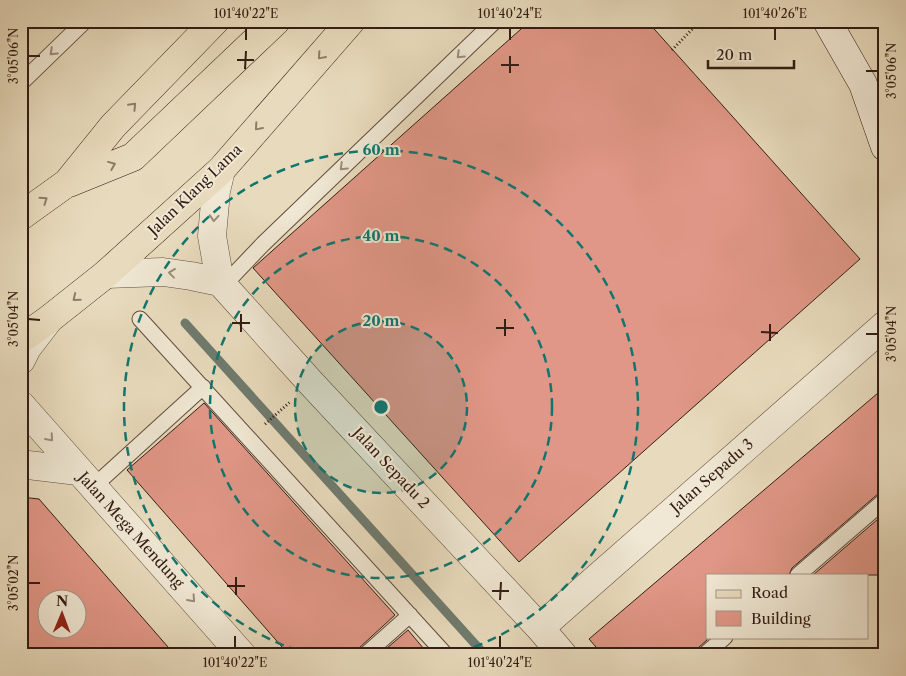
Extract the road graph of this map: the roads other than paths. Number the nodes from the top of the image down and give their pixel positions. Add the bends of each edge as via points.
1 (85, 21) edge
2 (215, 21) edge
3 (276, 21) edge
4 (351, 21) edge
5 (495, 21) edge
6 (827, 21) edge
7 (21, 83) edge
8 (885, 147) edge
9 (221, 170) junction
10 (67, 183) junction
11 (21, 216) edge
12 (106, 274) junction
13 (221, 284) junction
14 (140, 319) dead end
15 (48, 320) junction
16 (885, 324) edge
17 (21, 339) edge
18 (21, 360) edge
19 (203, 387) junction
20 (21, 405) edge
21 (21, 466) edge
22 (86, 479) junction
23 (885, 500) edge
24 (799, 574) edge
25 (410, 615) junction
26 (540, 628) junction
27 (724, 638) edge
28 (242, 655) edge
29 (365, 655) edge
30 (446, 655) edge
31 (563, 655) edge
32 (704, 655) edge

1 -> 7 lane
10 -> 2 main road via 113,126
10 -> 3 main road via 133,157
4 -> 9 main road, Jalan Klang Lama
5 -> 13 lane
6 - 8 street via 863,84
9 - 12 main road, Jalan Klang Lama
9 -> 13 street via 212,236
11 -> 10 main road
13 -> 12 street via 163,272
12 -> 15 main road, Jalan Klang Lama
13 - 26 street, Jalan Sepadu 2
14 - 19 lane
15 - 17 main road, Jalan Klang Lama
15 - 18 street
16 - 26 street, Jalan Sepadu 3
19 - 22 lane
19 - 25 lane
20 -> 22 street, Jalan Mega Mendung
21 - 22 street via 28,464
22 -> 28 street, Jalan Mega Mendung
23 - 24 lane
25 - 29 lane
25 - 30 lane
26 - 31 street, Jalan Sepadu 2
27 - 32 lane

